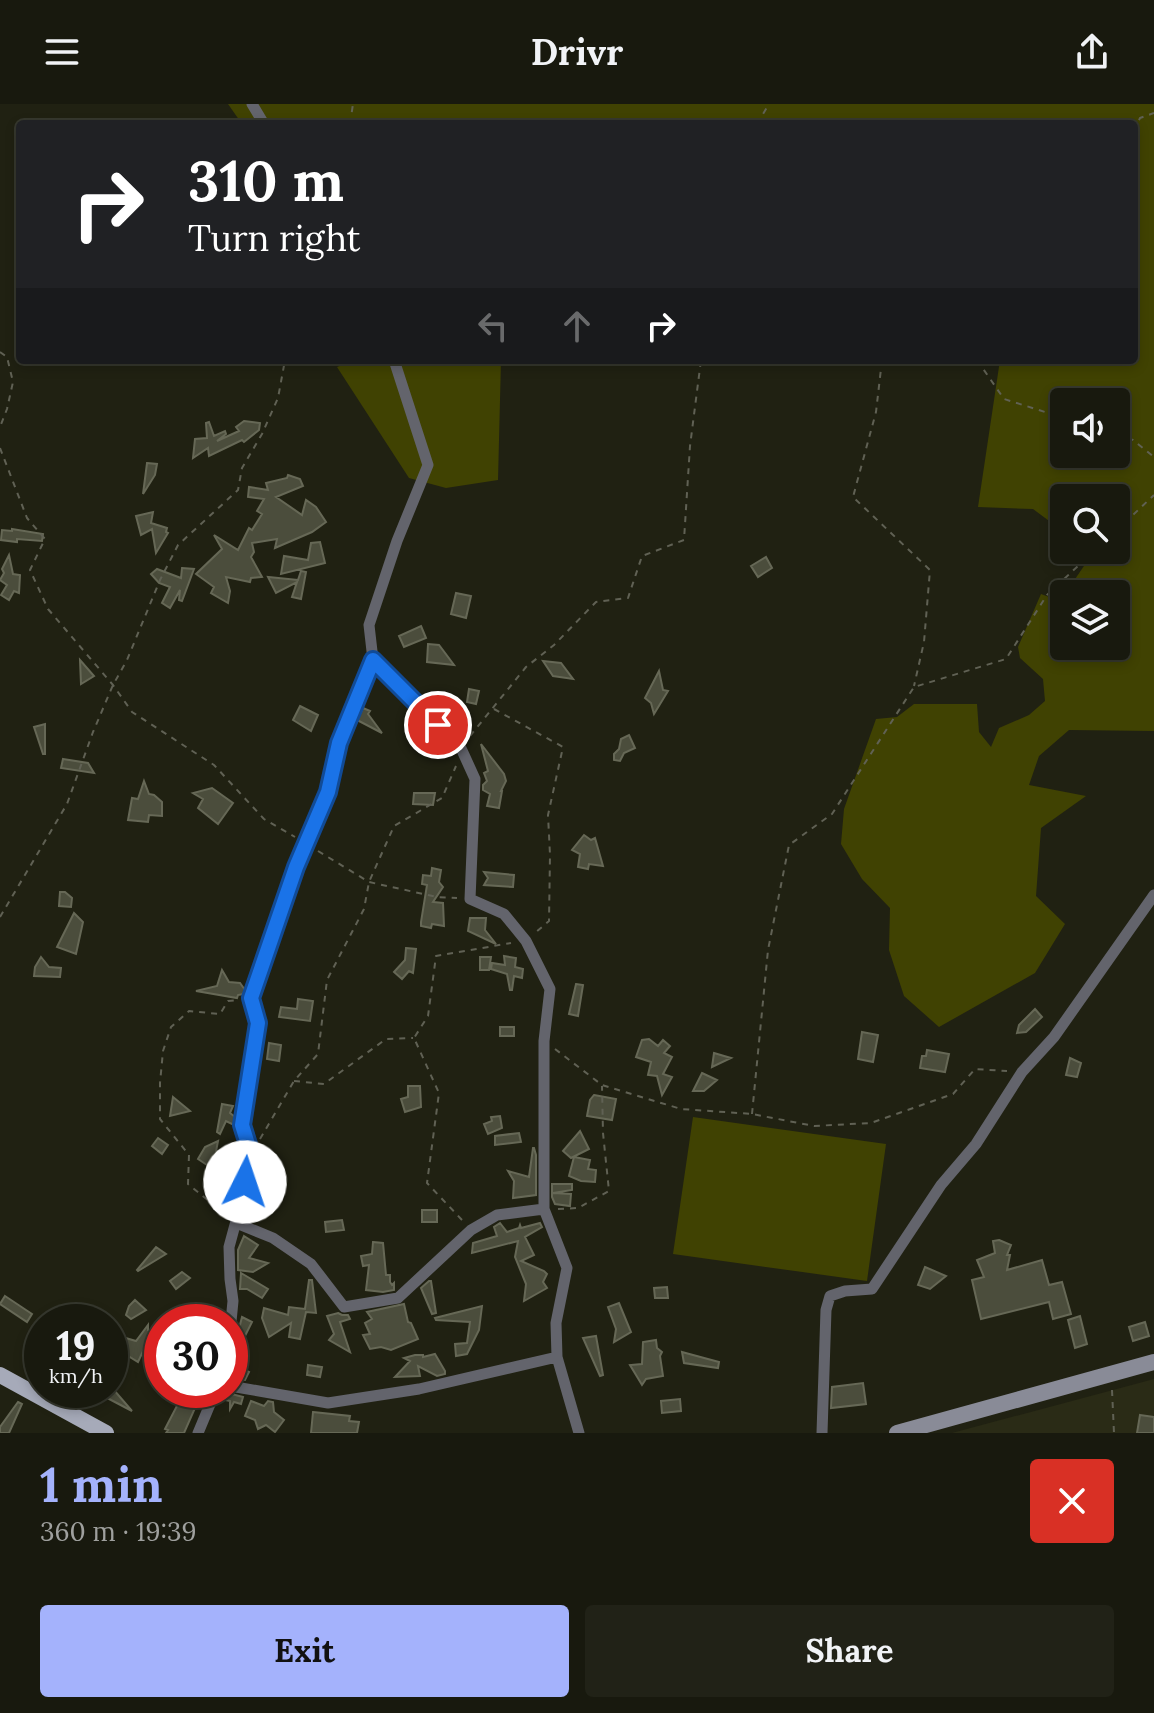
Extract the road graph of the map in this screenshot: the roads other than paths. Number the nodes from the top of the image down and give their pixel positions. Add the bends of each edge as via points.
1 (395, 364) edge
2 (373, 660) junction
3 (1154, 895) edge
4 (544, 1209) junction
5 (236, 1223) junction
6 (233, 1304) edge
7 (557, 1357) junction
8 (1154, 1362) edge
9 (0, 1375) edge
10 (248, 1389) edge
11 (208, 1408) edge
12 (106, 1433) edge
13 (198, 1433) edge
14 (579, 1433) edge
15 (822, 1433) edge
16 (897, 1433) edge

1 - 2 street via 428,465 369,625
2 - 4 street via 460,746 475,779 470,899 504,914 526,941 550,989 544,1041
2 - 5 street via 251,998 258,1023 242,1125 251,1154
3 - 15 street via 941,1185 872,1289 830,1296
4 - 5 street via 497,1215 471,1230 398,1298 344,1307 311,1264 273,1238
4 - 7 street via 567,1268 556,1323
5 - 6 street via 229,1247
7 - 10 street via 419,1389 328,1403
7 - 14 street
8 - 16 street
9 - 12 main road
11 - 13 street

